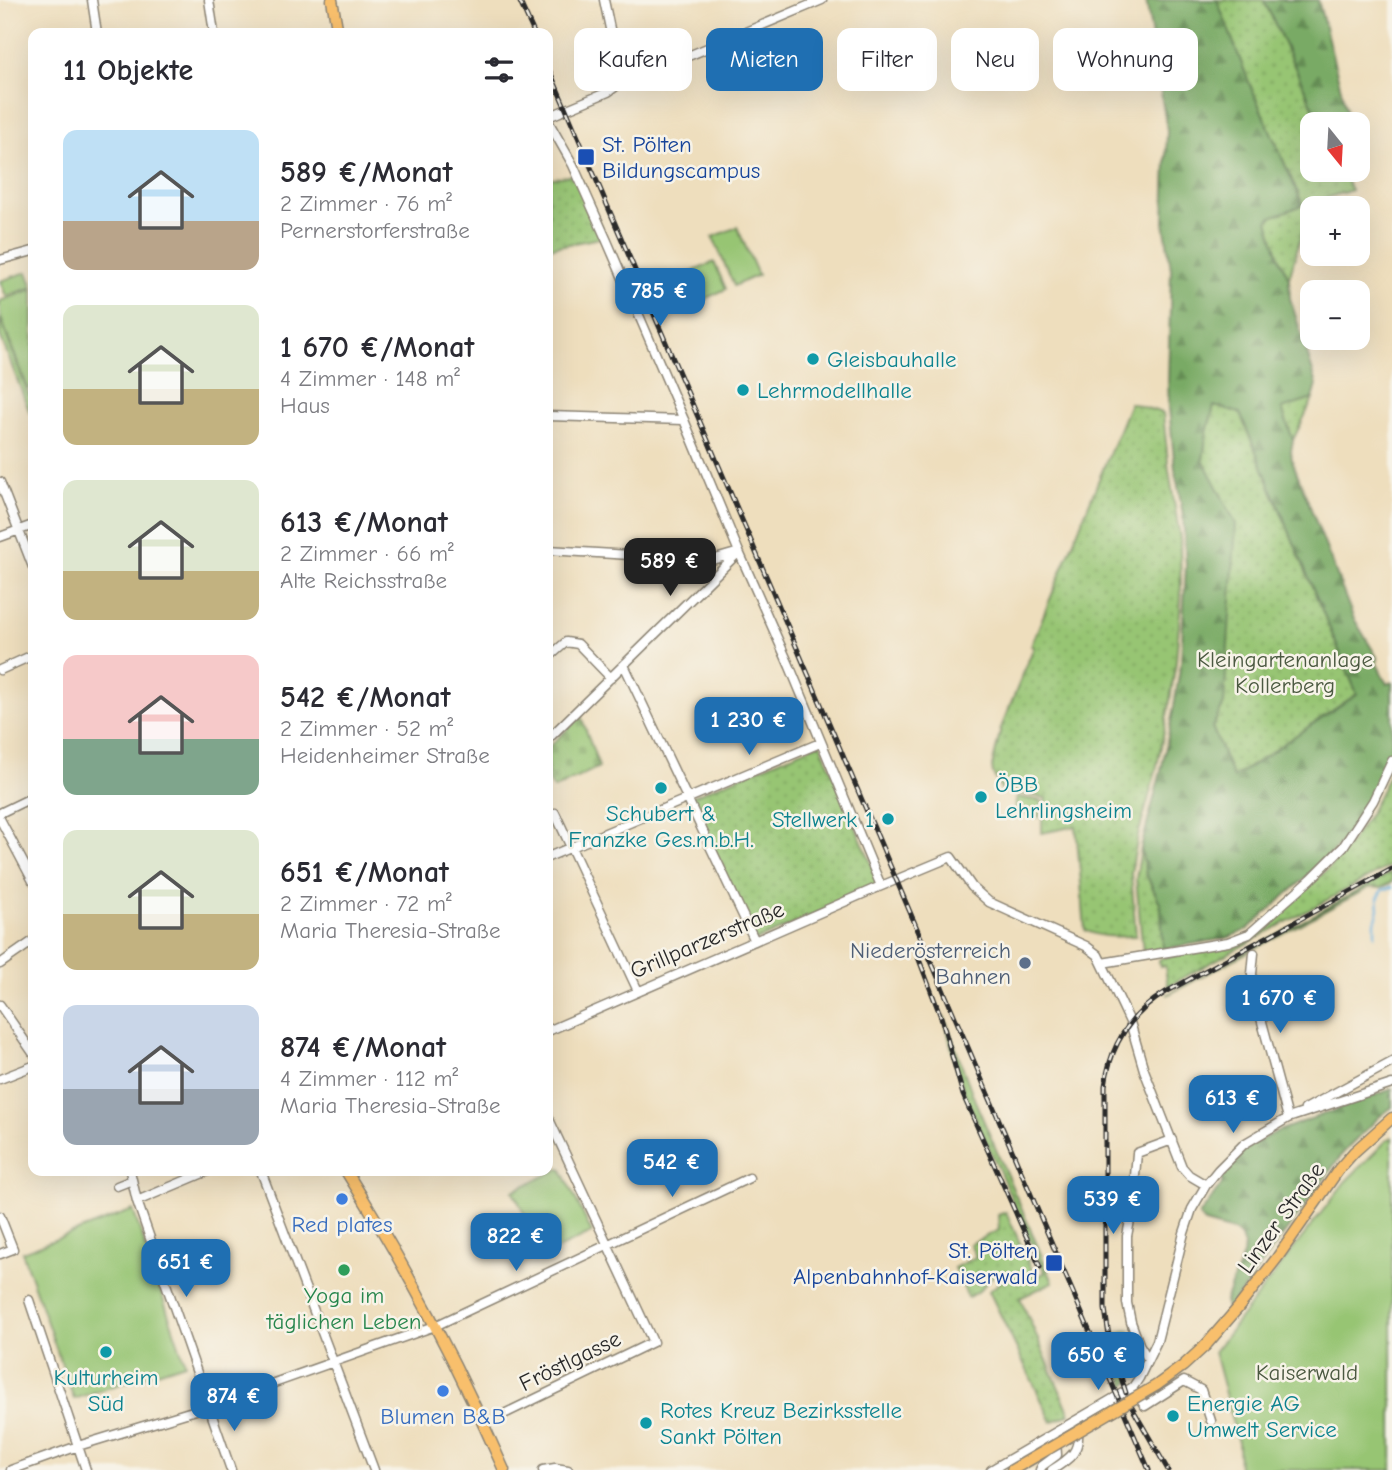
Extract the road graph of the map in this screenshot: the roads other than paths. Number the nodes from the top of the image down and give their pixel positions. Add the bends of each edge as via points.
1 (92, 0) edge
2 (209, 0) edge
3 (332, 0) edge
4 (604, 0) edge
5 (822, 0) edge
6 (96, 28) edge
7 (214, 28) edge
8 (337, 28) edge
9 (610, 28) edge
10 (692, 54) edge
11 (609, 91) edge
12 (553, 117) edge
13 (553, 128) edge
14 (28, 252) edge
15 (0, 260) edge
16 (553, 416) edge
17 (684, 420) junction
18 (0, 482) edge
19 (28, 527) edge
20 (19, 530) junction
21 (0, 537) edge
22 (553, 550) edge
23 (738, 552) junction
24 (28, 554) edge
25 (553, 654) edge
26 (28, 657) edge
27 (624, 665) junction
28 (0, 670) edge
29 (611, 678) junction
30 (553, 734) edge
31 (820, 743) junction
32 (1392, 761) edge
33 (688, 797) junction
34 (28, 799) edge
35 (0, 813) edge
36 (555, 813) dead end
37 (0, 819) edge
38 (570, 847) junction
39 (553, 855) edge
40 (28, 872) edge
41 (881, 886) junction
42 (755, 941) junction
43 (28, 944) edge
44 (1254, 953) dead end
45 (1102, 963) junction
46 (0, 964) edge
47 (638, 991) junction
48 (0, 1005) edge
49 (553, 1029) edge
50 (28, 1046) edge
51 (1392, 1062) edge
52 (28, 1068) edge
53 (1380, 1068) junction
54 (0, 1079) edge
55 (1389, 1085) edge
56 (1288, 1118) junction
57 (1392, 1118) edge
58 (553, 1128) edge
59 (1172, 1140) junction
60 (131, 1176) edge
61 (196, 1176) edge
62 (263, 1176) edge
63 (349, 1176) edge
64 (749, 1178) dead end
65 (132, 1180) junction
66 (1206, 1185) junction
67 (117, 1186) dead end
68 (137, 1201) junction
69 (0, 1216) edge
70 (608, 1246) junction
71 (0, 1254) edge
72 (29, 1300) dead end
73 (435, 1326) junction
74 (1149, 1359) junction
75 (333, 1363) junction
76 (1133, 1387) junction
77 (209, 1406) junction
78 (504, 1414) dead end
79 (1077, 1420) junction
80 (1211, 1421) dead end
81 (1055, 1434) junction
82 (78, 1446) junction
83 (11, 1470) edge
84 (86, 1470) edge
85 (231, 1470) edge
86 (374, 1470) edge
87 (504, 1470) edge
88 (543, 1470) edge
89 (568, 1470) edge
90 (991, 1470) edge
91 (1012, 1470) edge
92 (1040, 1470) edge
93 (1052, 1470) edge

1 - 6 street
2 - 7 street
3 - 8 main road
4 - 9 street
5 - 10 street
11 - 12 street
13 - 17 street
14 - 15 street
16 - 17 street
17 - 23 street
18 - 20 street
19 - 20 street
20 - 21 street
20 - 24 street
22 - 23 street via 712,560
23 - 27 street
23 - 31 street
25 - 29 street via 566,642 579,644
26 - 28 street
27 - 29 street
27 - 33 street
29 - 30 street
31 - 33 street
31 - 41 street
32 - 45 street via 1373,801 1343,846 1249,934 1228,942
33 - 38 street
33 - 42 street
34 - 35 street
36 - 38 street
37 - 40 street
38 - 39 street
38 - 47 street
41 - 42 street, Grillparzerstraße
41 - 45 street, Grillparzerstraße via 951,857 989,902 1086,946
42 - 47 street, Grillparzerstraße
43 - 46 street
44 - 56 street via 1255,996
45 - 59 street via 1130,1023
47 - 49 street, Grillparzerstraße
48 - 50 street
51 - 53 street
52 - 54 street
53 - 55 street
53 - 56 street
55 - 56 street
56 - 66 street via 1244,1144
57 - 91 main road, Linzer Straße, bridge via 1339,1169 1277,1258 1206,1345 1157,1385
58 - 70 street
59 - 66 street via 1182,1167
59 - 74 street via 1137,1153 1127,1236 1128,1311
60 - 65 street
61 - 68 street
62 - 75 street
63 - 73 main road
64 - 70 street
65 - 67 street
65 - 68 street
66 - 74 street via 1184,1233
68 - 77 street
69 - 71 street via 13,1249
70 - 73 street
70 - 78 street, Fröstlgasse via 653,1342
72 - 82 street
73 - 75 street
73 - 87 main road
74 - 76 street
75 - 77 street
75 - 86 street
76 - 79 street
76 - 80 street via 1145,1406 1184,1381 1201,1390
77 - 82 street
77 - 85 street
79 - 81 street
79 - 93 street via 1079,1442 1069,1459
81 - 90 street
81 - 92 street via 1057,1455
82 - 83 street
82 - 84 street
88 - 89 street

